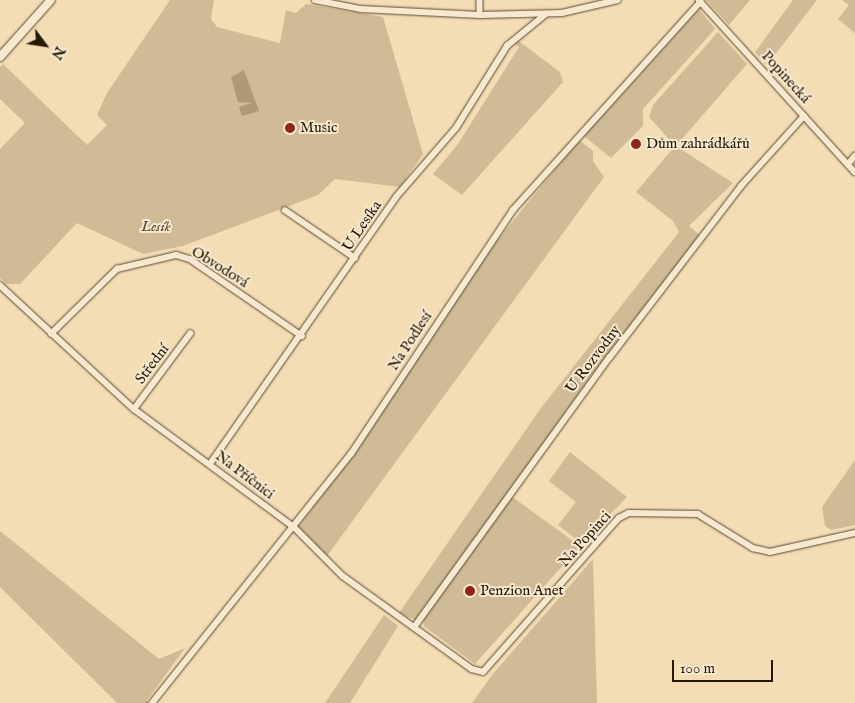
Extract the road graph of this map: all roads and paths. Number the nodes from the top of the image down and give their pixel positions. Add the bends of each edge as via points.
1 (51, 0) edge
2 (315, 0) edge
3 (480, 0) edge
4 (618, 0) edge
5 (700, 1) edge
6 (546, 14) junction
7 (480, 15) junction
8 (0, 57) edge
9 (804, 116) junction
10 (855, 156) edge
11 (848, 164) junction
12 (855, 172) edge
13 (285, 210) dead end
14 (355, 258) junction
15 (0, 285) edge
16 (52, 334) junction
17 (190, 334) dead end
18 (302, 336) junction
19 (134, 409) junction
20 (210, 464) junction
21 (294, 527) junction
22 (855, 533) edge
23 (415, 626) junction
24 (483, 672) joint
25 (152, 703) edge

1 - 8 main road
2 - 7 street via 361,9
3 - 7 street
4 - 6 street
5 - 9 street, Popinecká
5 - 21 street, Na Podlesí via 513,210 352,454
6 - 7 street
6 - 14 street, U Lesíka via 507,46 456,128 396,197
9 - 11 street, Popinecká
9 - 23 street, U Rozvodny via 741,186 610,357
10 - 11 street
11 - 12 street, Popinecká
13 - 14 street
14 - 18 street, U Lesíka
15 - 16 street, Na Příčnici
16 - 18 street, Obvodová via 117,269 176,255 190,260
16 - 19 street, Na Příčnici
17 - 19 street, Střední
18 - 20 street, U Lesíka
19 - 20 street, Na Příčnici
20 - 21 street, Na Příčnici
21 - 23 street, Na Příčnici via 343,576
21 - 25 street, Na Podlesí
22 - 24 street, Na Popinci via 770,552 753,548 698,514 629,514 619,518
23 - 24 street, Na Příčnici

